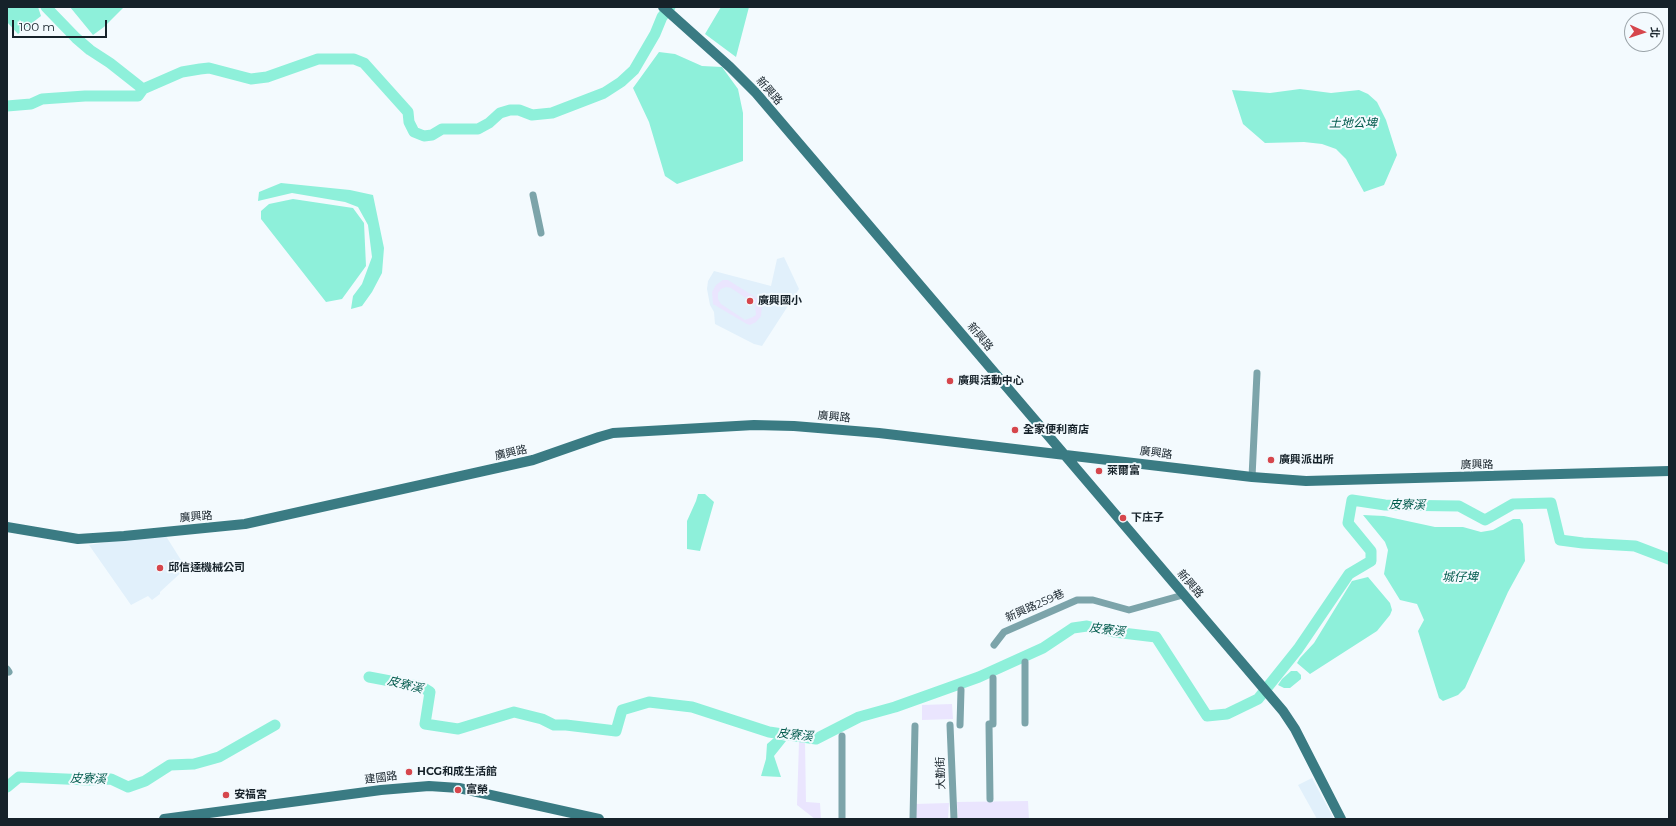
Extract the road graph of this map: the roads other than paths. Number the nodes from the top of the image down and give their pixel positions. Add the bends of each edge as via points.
1 (663, 7) edge
2 (533, 195) dead end
3 (541, 233) dead end
4 (1257, 373) dead end
5 (1064, 454) junction
6 (1669, 471) edge
7 (1252, 477) junction
8 (7, 527) edge
9 (1183, 595) junction
10 (994, 645) dead end
11 (1025, 662) dead end
12 (992, 678) dead end
13 (961, 690) dead end
14 (1025, 724) dead end
15 (950, 725) dead end
16 (960, 725) dead end
17 (915, 726) dead end
18 (842, 736) dead end
19 (990, 799) dead end
20 (164, 819) edge
21 (599, 819) edge
22 (842, 819) edge
23 (913, 819) edge
24 (954, 819) edge
25 (1341, 819) edge

1 - 5 street, 新興路 via 756,93
2 - 3 street
4 - 7 street
5 - 7 street, 廣興路
5 - 8 street, 廣興路 via 794,426 754,425 675,429 599,436 533,460 245,524 78,539
5 - 9 street, 新興路
6 - 7 street, 廣興路 via 1306,482
9 - 10 street, 新興路259巷 via 1129,610 1093,600 1077,600 1004,632
9 - 25 street, 新興路 via 1283,711 1295,729
11 - 14 street
12 - 19 street
13 - 16 street
15 - 24 street, 大勤街
17 - 23 street
18 - 22 street
20 - 21 street, 建國路 via 429,786 459,788

